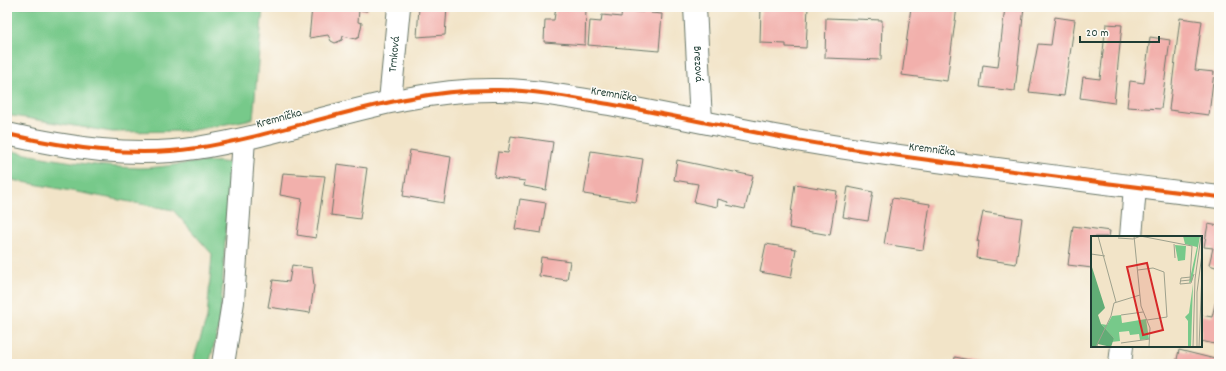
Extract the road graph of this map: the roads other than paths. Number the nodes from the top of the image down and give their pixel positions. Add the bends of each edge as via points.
1 (399, 7) edge
2 (695, 7) edge
3 (390, 101) junction
4 (701, 121) junction
5 (7, 134) edge
6 (244, 139) junction
7 (1135, 187) junction
8 (1219, 198) edge
9 (1131, 236) edge
10 (1122, 347) edge
11 (223, 364) edge
12 (1120, 364) edge

1 - 3 street, Trnková
2 - 4 street, Brezová
3 - 4 street, Kremnička via 464,90 503,90 571,98
3 - 6 street, Kremnička
4 - 7 street, Kremnička via 867,152
5 - 6 street, Kremnička via 92,150 149,152 195,149
6 - 11 street via 233,302
7 - 8 street, Kremnička
7 - 9 street
10 - 12 street

